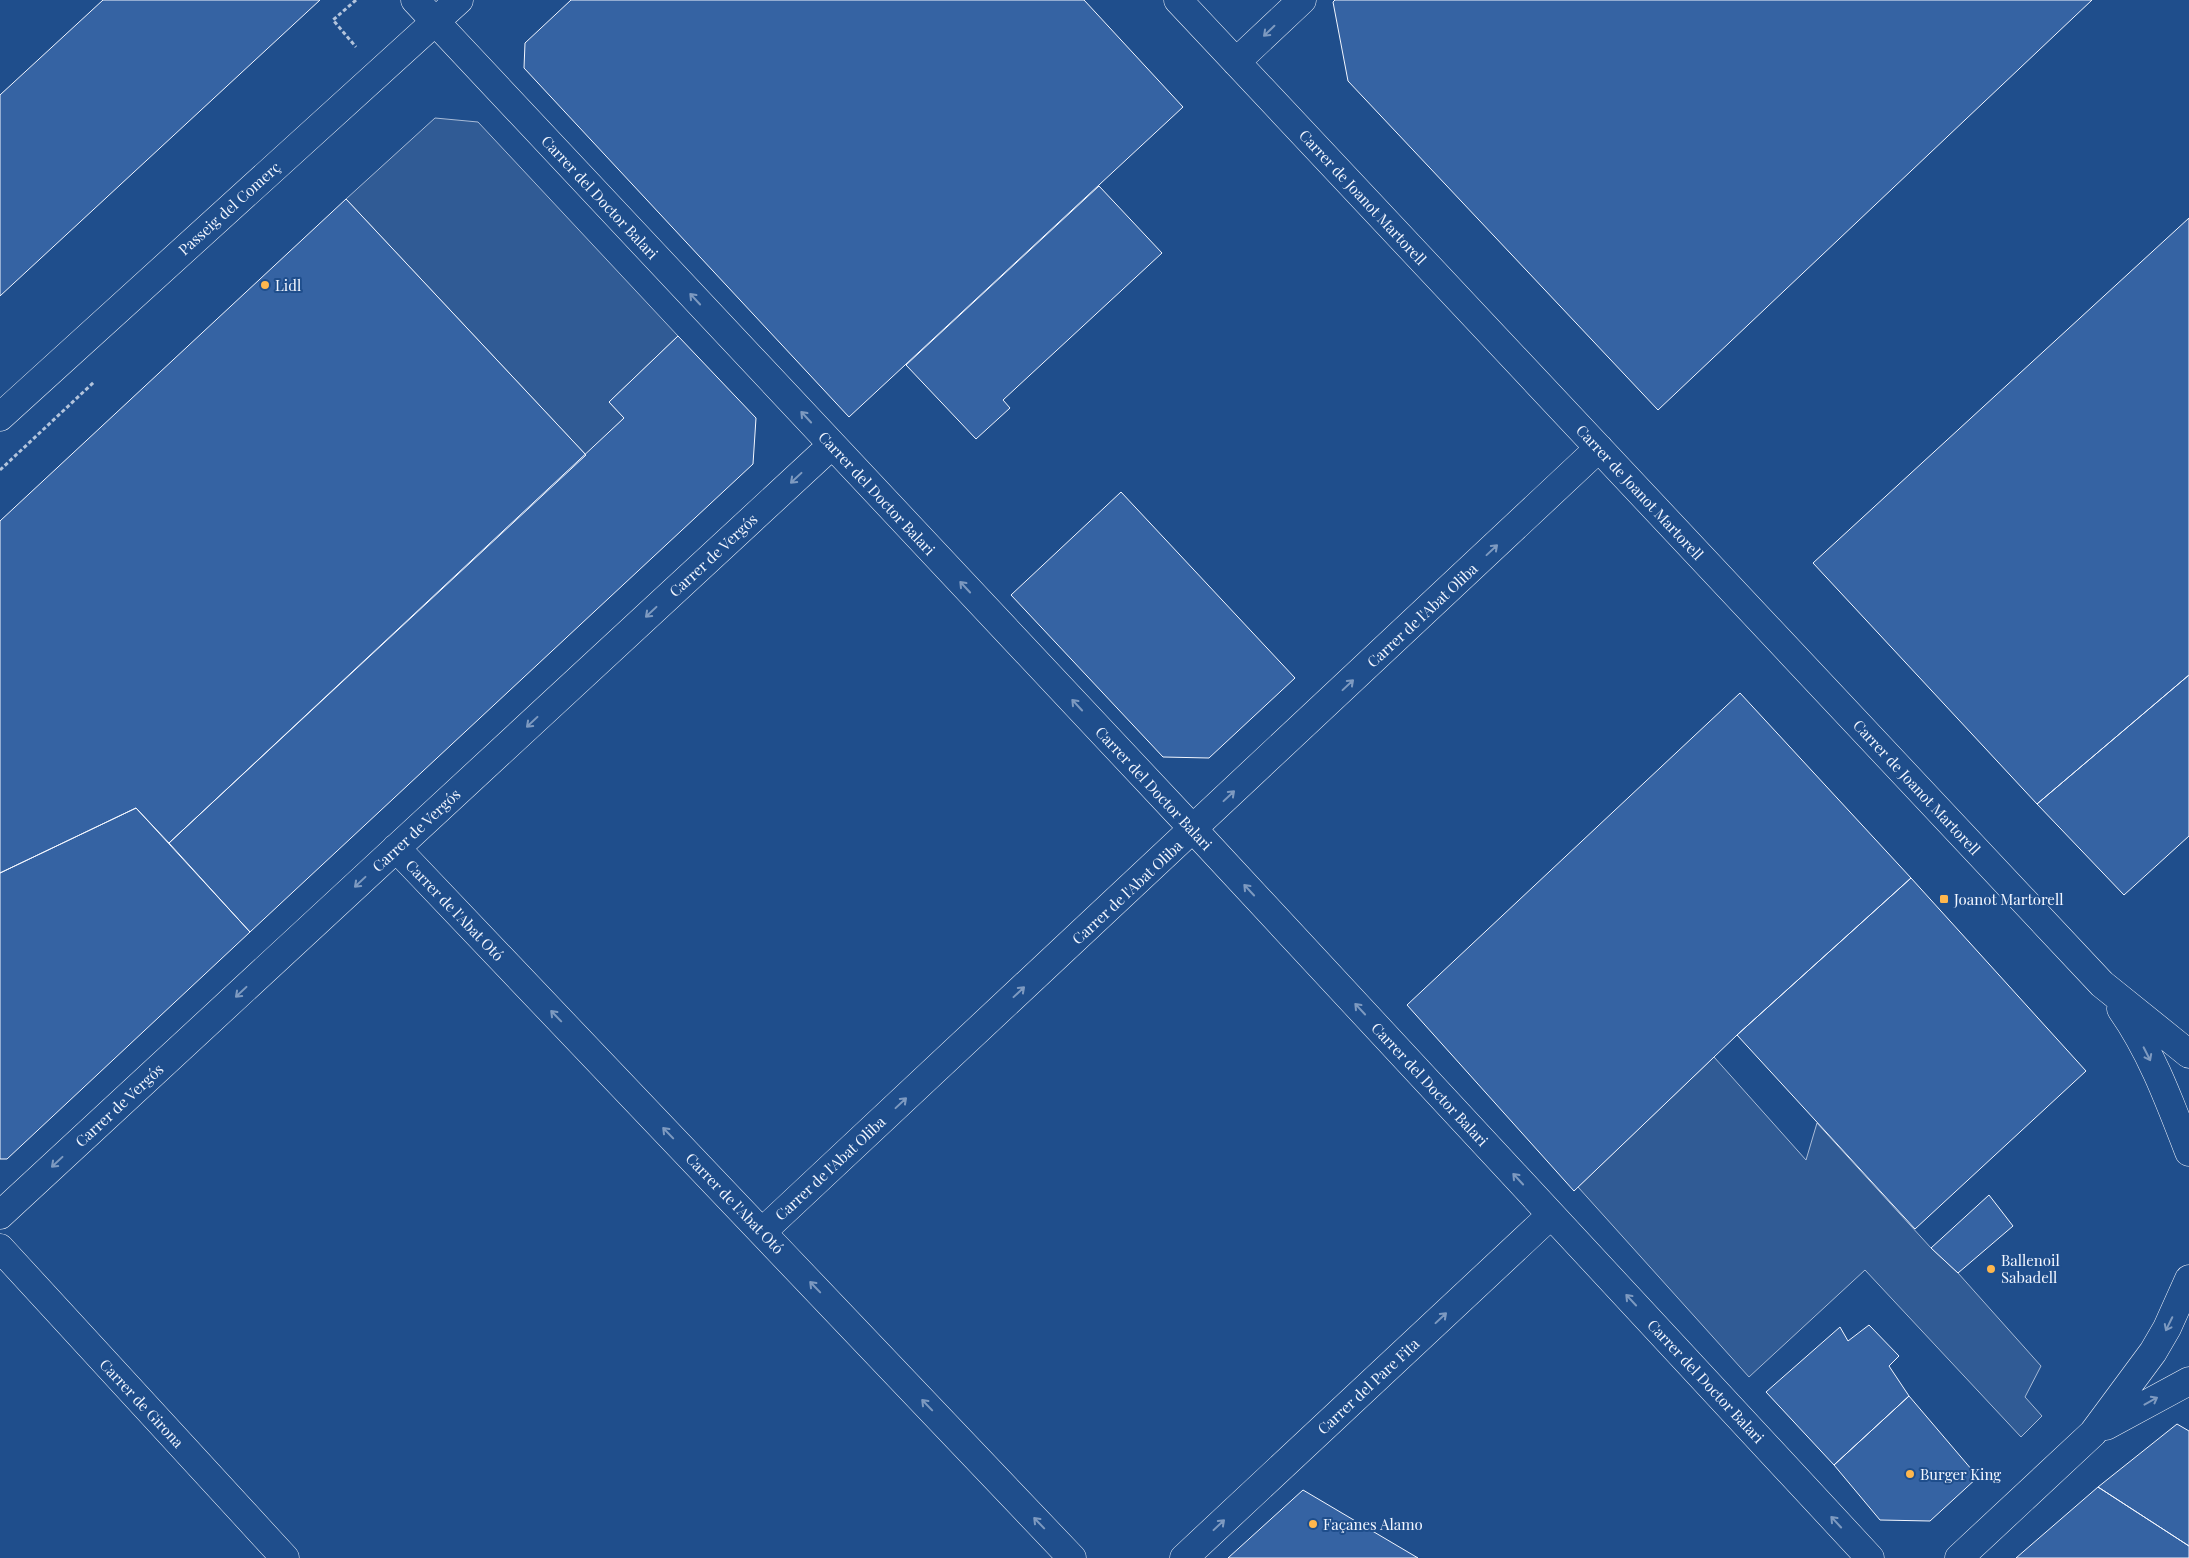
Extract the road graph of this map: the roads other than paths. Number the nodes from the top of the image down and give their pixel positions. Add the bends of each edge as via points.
1 (415, 0) edge
2 (459, 0) edge
3 (1178, 0) edge
4 (1302, 0) edge
5 (435, 21) junction
6 (1236, 62) junction
7 (0, 417) edge
8 (832, 444) junction
9 (1599, 448) junction
10 (1194, 830) junction
11 (396, 848) junction
12 (2102, 984) junction
13 (2189, 1054) edge
14 (2189, 1152) edge
15 (0, 1215) edge
16 (1551, 1215) junction
17 (762, 1232) junction
18 (0, 1248) edge
19 (2189, 1279) edge
20 (2189, 1382) edge
21 (2093, 1433) junction
22 (285, 1558) edge
23 (1072, 1558) edge
24 (1184, 1558) edge
25 (1870, 1558) edge
26 (1959, 1558) edge

1 - 5 street, Carrer del Doctor Balari
2 - 5 street, Passeig del Comerç
3 - 6 street, Carrer de Joanot Martorell
4 -> 6 street
5 - 7 street, Passeig del Comerç
8 -> 5 street, Carrer del Doctor Balari
6 - 9 street, Carrer de Joanot Martorell
10 -> 8 street, Carrer del Doctor Balari
8 -> 11 street, Carrer de Vergós
10 -> 9 street, Carrer de l'Abat Oliba
9 - 12 street, Carrer de Joanot Martorell
16 -> 10 street, Carrer del Doctor Balari
17 -> 10 street, Carrer de l'Abat Oliba
11 -> 15 street, Carrer de Vergós
17 -> 11 street, Carrer de l'Abat Otó
12 - 13 street, Carrer de Joanot Martorell
12 -> 14 street, Carrer de Joanot Martorell via 2140,1039
24 -> 16 street, Carrer del Pare Fita
25 -> 16 street, Carrer del Doctor Balari
23 -> 17 street, Carrer de l'Abat Otó
18 - 22 street, Carrer de Girona
19 -> 21 street via 2153,1352
21 -> 20 street
21 - 26 street

